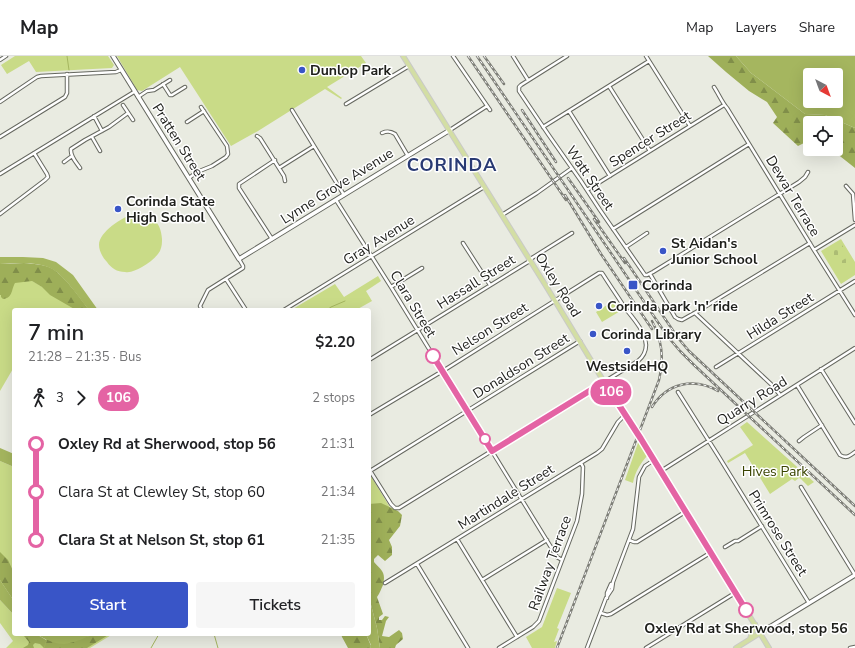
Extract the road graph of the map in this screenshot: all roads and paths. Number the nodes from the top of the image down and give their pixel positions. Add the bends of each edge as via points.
1 (6, 56) edge
2 (112, 56) edge
3 (403, 56) edge
4 (453, 56) edge
5 (513, 56) edge
6 (567, 56) edge
7 (646, 56) edge
8 (0, 60) edge
9 (649, 61) junction
10 (409, 66) junction
11 (121, 70) junction
12 (67, 74) junction
13 (170, 80) dead end
14 (528, 80) junction
15 (163, 84) junction
16 (609, 86) junction
17 (185, 87) dead end
18 (714, 87) dead end
19 (134, 92) junction
20 (138, 97) junction
21 (0, 102) edge
22 (346, 104) dead end
23 (123, 105) dead end
24 (724, 105) junction
25 (487, 106) junction
26 (202, 107) dead end
27 (292, 110) dead end
28 (490, 110) dead end
29 (204, 111) junction
30 (569, 111) junction
31 (128, 113) junction
32 (94, 116) junction
33 (132, 120) dead end
34 (187, 122) dead end
35 (690, 126) junction
36 (543, 127) junction
37 (450, 130) junction
38 (102, 131) junction
39 (382, 133) dead end
40 (257, 136) dead end
41 (0, 137) edge
42 (92, 137) junction
43 (749, 144) junction
44 (314, 146) junction
45 (100, 151) dead end
46 (650, 151) junction
47 (34, 153) junction
48 (72, 156) junction
49 (408, 156) junction
50 (274, 160) junction
51 (64, 162) dead end
52 (80, 168) dead end
53 (279, 168) junction
54 (572, 168) junction
55 (808, 172) dead end
56 (0, 174) edge
57 (610, 176) junction
58 (188, 178) junction
59 (285, 180) dead end
60 (846, 186) dead end
61 (485, 187) junction
62 (587, 190) junction
63 (780, 194) junction
64 (344, 195) junction
65 (336, 200) junction
66 (0, 214) edge
67 (502, 215) junction
68 (855, 220) edge
69 (855, 225) edge
70 (613, 229) junction
71 (572, 233) dead end
72 (647, 233) dead end
73 (272, 239) junction
74 (463, 243) dead end
75 (810, 243) junction
76 (626, 247) junction
77 (814, 250) junction
78 (372, 256) junction
79 (239, 259) junction
80 (530, 260) junction
81 (422, 268) dead end
82 (650, 274) junction
83 (226, 279) junction
84 (855, 281) edge
85 (490, 285) junction
86 (391, 287) junction
87 (839, 290) junction
88 (555, 300) junction
89 (201, 308) edge
90 (245, 308) edge
91 (287, 308) edge
92 (695, 313) junction
93 (855, 315) edge
94 (417, 330) junction
95 (580, 341) junction
96 (855, 348) edge
97 (738, 354) junction
98 (371, 359) edge
99 (716, 367) dead end
100 (821, 369) junction
101 (442, 371) junction
102 (604, 382) junction
103 (797, 385) junction
104 (678, 392) dead end
105 (780, 395) junction
106 (468, 412) junction
107 (371, 414) edge
108 (625, 415) junction
109 (855, 423) edge
110 (822, 425) junction
111 (709, 440) junction
112 (799, 441) dead end
113 (492, 451) junction
114 (855, 452) edge
115 (654, 460) junction
116 (581, 463) junction
117 (371, 469) edge
118 (660, 471) junction
119 (371, 472) edge
120 (801, 487) dead end
121 (522, 500) junction
122 (685, 512) junction
123 (762, 526) junction
124 (457, 539) junction
125 (547, 540) junction
126 (629, 540) junction
127 (726, 547) dead end
128 (710, 553) junction
129 (562, 560) junction
130 (417, 564) junction
131 (855, 575) edge
132 (482, 580) junction
133 (385, 583) dead end
134 (735, 593) junction
135 (809, 603) junction
136 (601, 613) junction
137 (755, 624) junction
138 (760, 633) junction
139 (517, 637) junction
140 (750, 640) junction
141 (855, 647) edge
142 (468, 648) edge
143 (499, 648) edge
144 (588, 648) edge
145 (646, 648) edge
146 (736, 648) edge
147 (769, 648) edge
148 (850, 648) edge

1 - 8 street
2 - 11 street, Pratten Street
3 - 10 main road, Oxley Road
4 - 25 street
5 - 14 street
6 - 14 street
7 - 9 street
9 - 16 street
9 - 35 street
10 - 22 street
10 - 37 main road, Oxley Road
11 - 12 street
11 - 19 street, Pratten Street
12 - 21 street via 37,77
12 - 41 street via 65,97
13 - 15 street
14 - 36 street, Watt Street via 520,86 520,91
15 - 17 street via 170,95
15 - 20 street
16 - 30 street
16 - 46 street
18 - 24 street, Dewar Terrace
19 - 20 street, Pratten Street
19 - 32 street
20 - 58 street, Pratten Street
23 - 31 street
24 - 35 street, Spencer Street
24 - 43 street, Dewar Terrace
25 - 28 street
25 - 37 street, Lynne Grove Avenue
26 - 29 street
27 - 44 street
29 - 34 street
29 - 58 street via 227,146 228,154 226,158
30 - 36 street
30 - 57 street
31 - 33 street
31 - 38 street
32 - 38 street
32 - 47 street
35 - 46 street, Spencer Street
36 - 54 street, Watt Street
37 - 49 street, Lynne Grove Avenue
37 - 61 main road, Oxley Road
38 - 42 street
39 - 49 street via 387,131 395,134
40 - 50 street
42 - 45 street
42 - 48 street via 74,146 70,152
43 - 63 street, Dewar Terrace
43 - 70 street
44 - 53 street
44 - 64 street
46 - 57 street, Spencer Street
47 - 56 street
47 - 66 street via 48,177
48 - 51 street
48 - 52 street
49 - 64 street, Lynne Grove Avenue
50 - 53 street
50 - 73 street via 242,182 239,188
53 - 59 street
54 - 62 street, Watt Street
54 - 67 street
55 - 63 street via 803,179
57 - 62 street, Spencer Street
58 - 79 street, Pratten Street
60 - 68 street via 853,194
61 - 67 main road, Oxley Road
61 - 78 street, Gray Avenue
62 - 70 street, Watt Street
63 - 75 street, Dewar Terrace
63 - 82 street
64 - 65 street, Lynne Grove Avenue
65 - 73 street, Lynne Grove Avenue
65 - 78 street, Clara Street
67 - 80 main road, Oxley Road
69 - 77 street
70 - 76 street, Watt Street
71 - 80 street, Hassall Street
72 - 76 street
73 - 79 street, Lynne Grove Avenue
74 - 85 street
75 - 77 street, Dewar Terrace
75 - 92 street
76 - 82 street, Watt Street via 644,274
77 - 87 street, Dewar Terrace
78 - 86 street, Clara Street
78 - 91 street, Gray Avenue
79 - 83 street via 242,268
80 - 85 street, Hassall Street
80 - 88 main road, Oxley Road
81 - 86 street
82 - 92 street via 676,318 682,320
83 - 89 street via 208,290
83 - 90 street
84 - 87 street, Hilda Street
85 - 94 street, Hassall Street
86 - 94 street, Clara Street
87 - 93 street, Dewar Terrace
87 - 97 street, Hilda Street
88 - 95 main road, Oxley Road
88 - 101 street, Nelson Street
88 - 102 street, Nelson Street via 600,273 642,332 646,345 641,359
92 - 97 street
94 - 98 street, Hassall Street
94 - 101 street, Clara Street
95 - 102 main road, Oxley Road
95 - 106 street, Donaldson Street
96 - 100 street, Quarry Road
97 - 99 street, Hilda Street
97 - 105 street
100 - 103 street, Quarry Road
100 - 109 street
101 - 106 street, Clara Street
101 - 107 street, Nelson Street
102 - 108 main road, Oxley Road
102 - 113 street
103 - 105 street, Quarry Road
103 - 110 street
104 - 111 street, Primrose Street
105 - 111 street, Quarry Road
106 - 113 street, Clara Street
106 - 117 street, Donaldson Street
108 - 115 main road, Oxley Road
108 - 116 street, Martindale Street via 601,450
110 - 112 street
110 - 114 street via 844,457
111 - 118 street, Quarry Road
111 - 123 street, Primrose Street
113 - 119 street via 399,508 391,504
113 - 121 street, Clara Street
115 - 118 main road, Oxley Road
115 - 126 street via 645,466 639,476 635,521
116 - 121 street, Martindale Street
116 - 129 street, Railway Terrace via 582,498 577,521
118 - 122 main road, Oxley Road
120 - 131 street
121 - 124 street, Martindale Street
121 - 125 street, Clara Street
122 - 126 street via 637,542
122 - 128 main road, Oxley Road
123 - 127 street
123 - 135 street, Primrose Street
124 - 130 street, Martindale Street
124 - 132 street
125 - 129 street, Clara Street via 557,557
125 - 132 street
126 - 136 street
128 - 134 main road, Oxley Road
128 - 136 street via 611,614
129 - 139 street, Railway Terrace via 538,623
130 - 133 street, Martindale Street
130 - 142 street
131 - 135 street
132 - 139 street
134 - 137 main road, Oxley Road
134 - 145 street
135 - 138 street
136 - 144 street
137 - 138 main road, Oxley Road
137 - 140 main road
138 - 140 main road
138 - 147 main road, Oxley Road
139 - 143 street, Railway Terrace
140 - 146 main road
141 - 148 street

